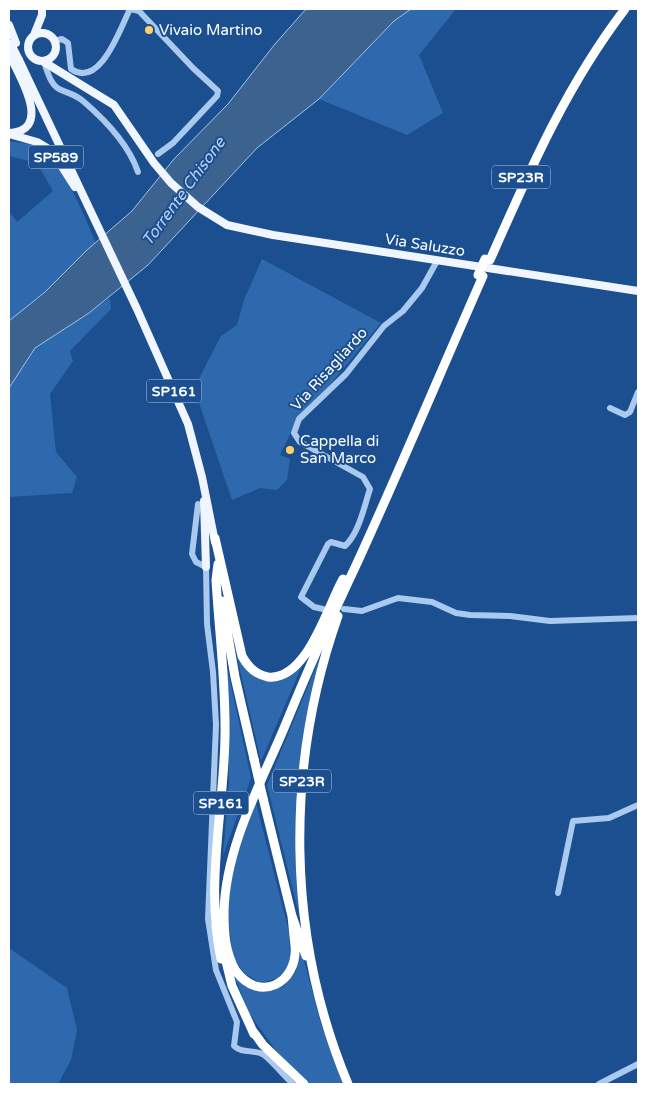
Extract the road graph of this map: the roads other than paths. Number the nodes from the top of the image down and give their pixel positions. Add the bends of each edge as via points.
1 (130, 9) edge
2 (619, 9) edge
3 (625, 9) edge
4 (42, 12) edge
5 (9, 25) edge
6 (34, 36) junction
7 (52, 38) junction
8 (28, 43) junction
9 (15, 52) edge
10 (55, 53) junction
11 (44, 62) junction
12 (62, 71) junction
13 (9, 133) edge
14 (158, 154) dead end
15 (138, 172) dead end
16 (86, 202) junction
17 (487, 259) junction
18 (438, 261) junction
19 (638, 291) edge
20 (638, 392) edge
21 (610, 408) dead end
22 (202, 477) junction
23 (198, 504) dead end
24 (214, 538) junction
25 (218, 564) junction
26 (353, 566) junction
27 (206, 567) junction
28 (323, 609) dead end
29 (344, 609) dead end
30 (638, 618) edge
31 (638, 805) edge
32 (558, 893) dead end
33 (292, 916) junction
34 (321, 1004) junction
35 (254, 1034) junction
36 (638, 1064) edge
37 (292, 1084) edge
38 (304, 1084) edge
39 (348, 1084) edge
40 (599, 1084) edge

1 - 7 street via 105,57 93,72 84,74 71,69 68,43
1 - 14 street via 139,12 218,91 217,96
2 - 17 highway, SP23R via 587,54 541,133
3 - 17 highway, SP23R via 564,100
4 - 6 main road
4 - 7 main road
5 - 9 main road, SP589
6 - 7 main road via 42,33
6 - 8 main road
7 - 10 main road
8 - 9 main road, SP589
8 - 9 main road
9 - 11 main road, Via Saluzzo
9 - 13 main road, SP589 via 33,109 24,129
9 - 16 main road, SP161
10 - 11 main road
10 - 12 main road
11 - 12 main road, Via Saluzzo
11 - 15 street via 58,88 82,100 125,146
12 - 18 main road, Via Saluzzo via 114,104 154,163 187,198 211,216 246,230
13 - 16 main road, SP589 via 37,142 52,151
16 - 22 main road, SP161 via 188,424
17 - 26 highway, SP23R, bridge
18 - 19 main road, Via Saluzzo
18 - 28 street, Via Risagliardo via 403,311 384,326 346,374 299,419 294,432 300,442 362,477 370,489 351,539 345,546 328,544 301,597 314,607
20 - 21 street via 630,412 625,415
22 - 24 main road, SP161
22 - 27 main road
23 - 27 street via 192,554 196,562
24 - 25 main road, SP161
24 - 26 highway, SP161 via 242,656 250,668 264,676 287,673 303,659
25 - 33 highway, SP161, bridge via 226,628
25 - 35 highway, SP161 via 216,580 226,735 215,914 224,970 245,1022
26 - 33 highway, SP23R via 245,818 233,856 224,905 226,946 236,970 248,982 269,987 280,983 291,972 295,960
26 - 34 highway, SP23R via 317,687 302,785 300,845 303,902
26 - 35 highway, SP23R via 259,775 226,868 221,912 223,952 232,986
27 - 37 street via 207,624 216,725 208,919 216,970 237,1022 234,1046 241,1051 263,1054
29 - 30 street via 362,611 398,598 432,602 456,613 470,615 550,621
31 - 32 street via 609,818 573,821
33 - 34 highway, SP161
34 - 39 highway, SP23R
35 - 38 highway, SP23R
36 - 40 street

